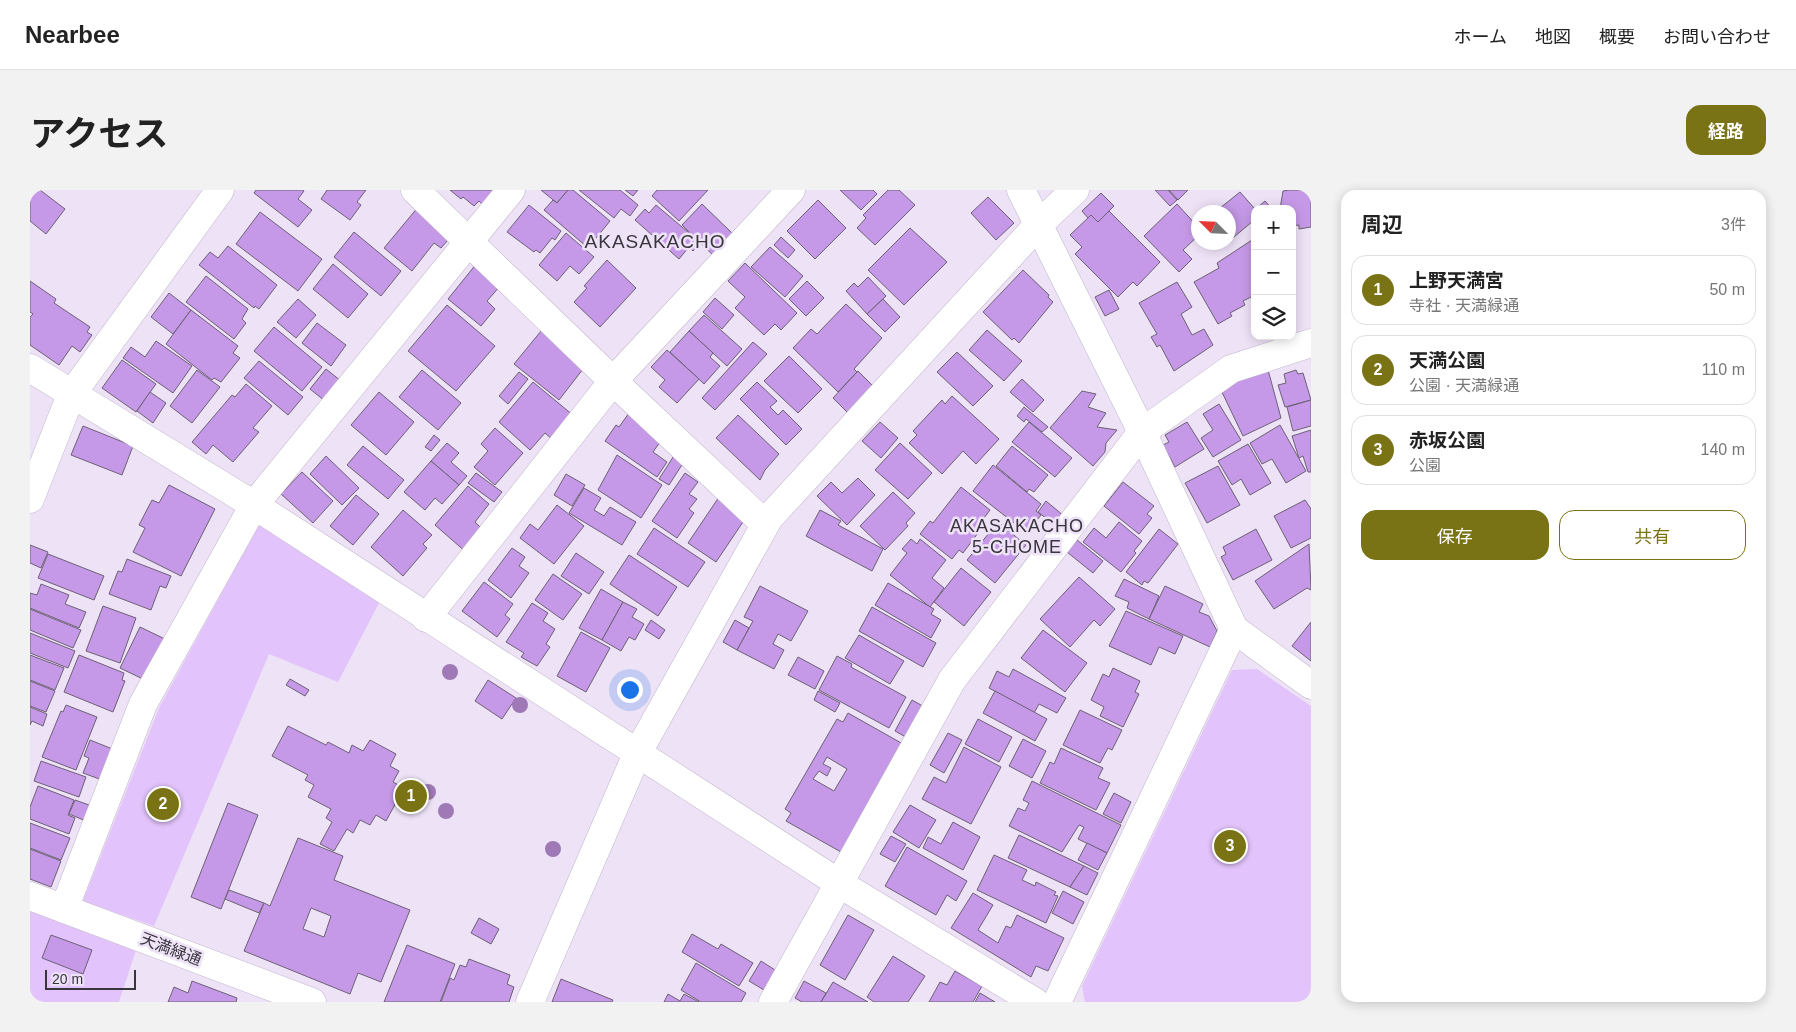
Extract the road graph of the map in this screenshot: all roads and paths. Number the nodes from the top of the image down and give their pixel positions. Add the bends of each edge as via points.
1 (220, 190) edge
2 (415, 190) edge
3 (511, 190) edge
4 (791, 190) edge
5 (1021, 190) edge
6 (1075, 190) edge
7 (1038, 225) junction
8 (467, 242) junction
9 (1311, 343) edge
10 (30, 368) edge
11 (612, 381) junction
12 (71, 394) junction
13 (1142, 432) junction
14 (30, 499) edge
15 (254, 505) junction
16 (765, 524) junction
17 (426, 618) junction
18 (1234, 629) junction
19 (1311, 685) edge
20 (637, 754) junction
21 (840, 884) junction
22 (30, 896) edge
23 (64, 909) junction
24 (312, 1002) edge
25 (530, 1002) edge
26 (773, 1002) edge
27 (1035, 1002) edge
28 (1056, 1002) edge

1 - 12 street
2 - 8 street
3 - 8 street
4 - 11 street
5 - 7 street
6 - 7 street
7 - 13 street
7 - 16 street
8 - 11 street
8 - 15 street
9 - 13 street via 1231,368
10 - 12 street
11 - 16 street
11 - 17 street
12 - 14 street
12 - 15 street
13 - 18 street
13 - 21 street via 952,680
15 - 17 street
15 - 23 street via 143,704
16 - 20 street
17 - 20 street
18 - 19 street
18 - 28 street
20 - 21 street
20 - 25 street
21 - 26 street
21 - 27 street
22 - 23 street, 天満緑通
23 - 24 street, 天満緑通

